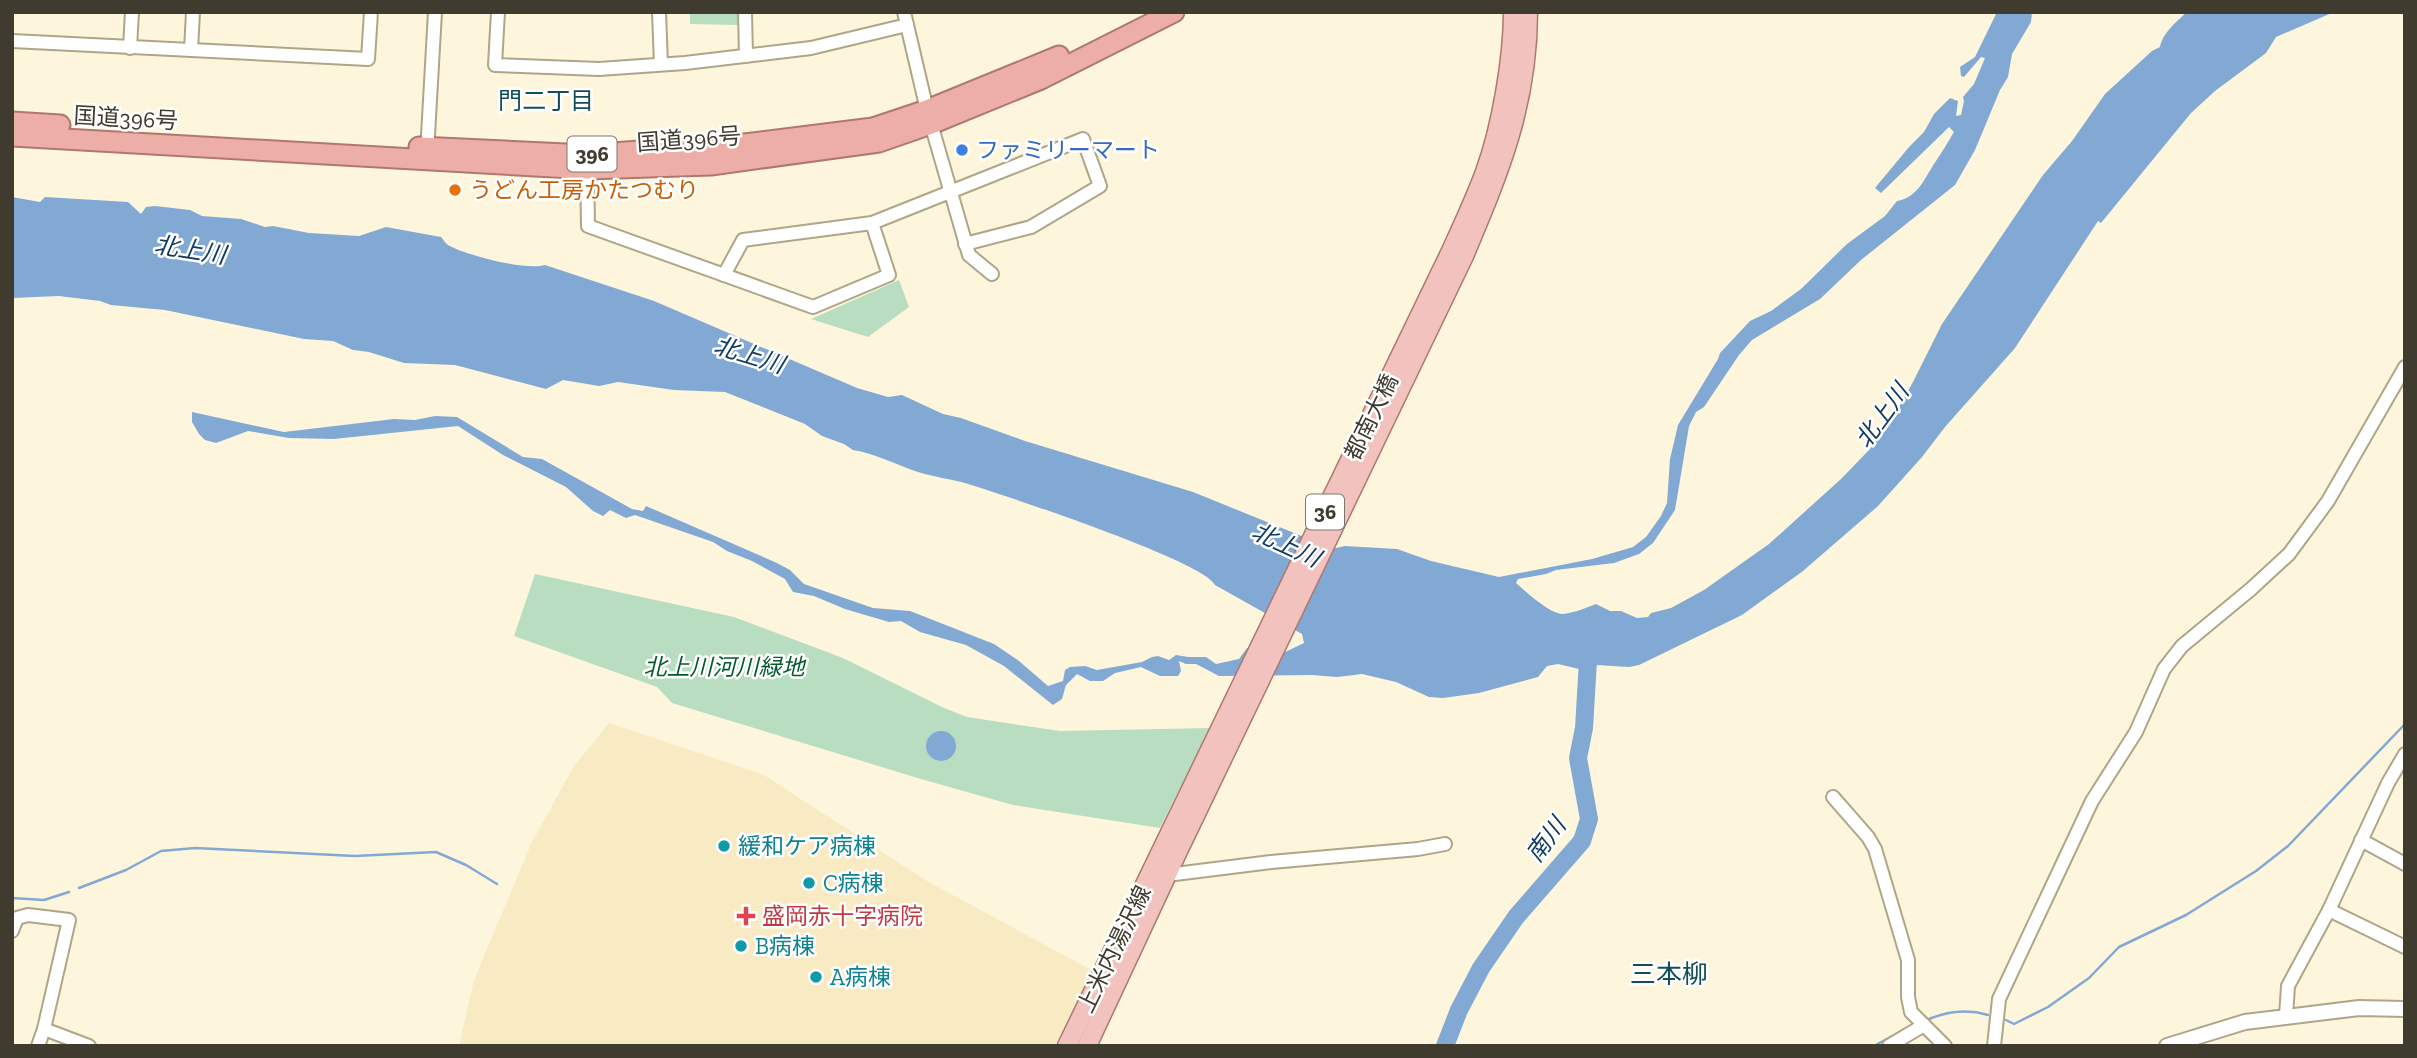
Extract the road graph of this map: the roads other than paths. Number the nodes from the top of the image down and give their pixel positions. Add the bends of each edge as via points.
1 (132, 12) edge
2 (193, 12) edge
3 (371, 12) edge
4 (435, 12) edge
5 (498, 12) edge
6 (659, 12) edge
7 (745, 12) edge
8 (1147, 12) edge
9 (1174, 12) edge
10 (1513, 12) edge
11 (1528, 12) edge
12 (906, 19) edge
13 (12, 41) edge
14 (130, 48) junction
15 (191, 50) junction
16 (746, 56) junction
17 (661, 64) junction
18 (929, 117) junction
19 (12, 122) edge
20 (12, 136) edge
21 (427, 154) junction
22 (587, 162) junction
23 (1492, 172) junction
24 (950, 191) junction
25 (872, 223) junction
26 (965, 244) junction
27 (992, 274) dead end
28 (724, 275) junction
29 (2405, 367) edge
30 (2405, 754) edge
31 (1833, 797) dead end
32 (2361, 840) junction
33 (1445, 844) dead end
34 (1170, 852) junction
35 (2405, 864) edge
36 (1167, 875) junction
37 (2329, 909) junction
38 (12, 931) edge
39 (2405, 947) edge
40 (2405, 1009) edge
41 (2286, 1016) junction
42 (1924, 1025) junction
43 (44, 1029) junction
44 (80, 1044) edge
45 (38, 1046) edge
46 (1068, 1046) edge
47 (1087, 1046) edge
48 (1889, 1046) edge
49 (1945, 1046) edge
50 (1994, 1046) edge
51 (2167, 1046) edge

1 - 14 street
2 - 15 street
3 - 15 street via 368,59
4 - 21 street
5 - 17 street via 495,65 599,69
6 - 17 street
7 - 16 street
8 - 18 highway, 国道396号 / 396
9 - 18 highway, 国道396号 / 396 via 1041,79
10 - 23 main road, 36
11 - 23 main road, 36 via 1513,131
12 - 16 street via 811,48
12 - 18 street
13 - 14 street
14 - 15 street
16 - 17 street
18 - 22 highway, 国道396号 / 396 via 873,128 695,150 665,149
18 - 24 street
19 - 21 highway, 国道396号 / 396
20 - 21 highway, 国道396号 / 396
21 - 22 highway, 国道396号 / 396
22 - 28 street via 589,226
23 - 34 main road, 都南大橋 / 36
24 - 25 street
24 - 26 street
24 - 26 street via 1083,139 1100,186 1031,227
25 - 28 street via 743,240
25 - 28 street via 889,275 813,307
26 - 27 street via 969,255
29 - 50 street via 2328,501 2289,554 2182,646 2164,669 2136,732 2092,801 1999,999
30 - 32 street
31 - 42 street via 1875,849 1908,960 1912,1013
32 - 35 street
32 - 37 street
33 - 36 street
34 - 36 main road, 上米内湯沢線 / 36
34 - 46 main road, 上米内湯沢線 / 36
36 - 47 main road, 上米内湯沢線 / 36
37 - 39 street
37 - 41 street via 2288,986
38 - 43 street via 17,918 28,915 69,920
40 - 41 street via 2359,1008
41 - 51 street via 2245,1022
42 - 48 street
42 - 49 street
43 - 44 street
43 - 45 street

